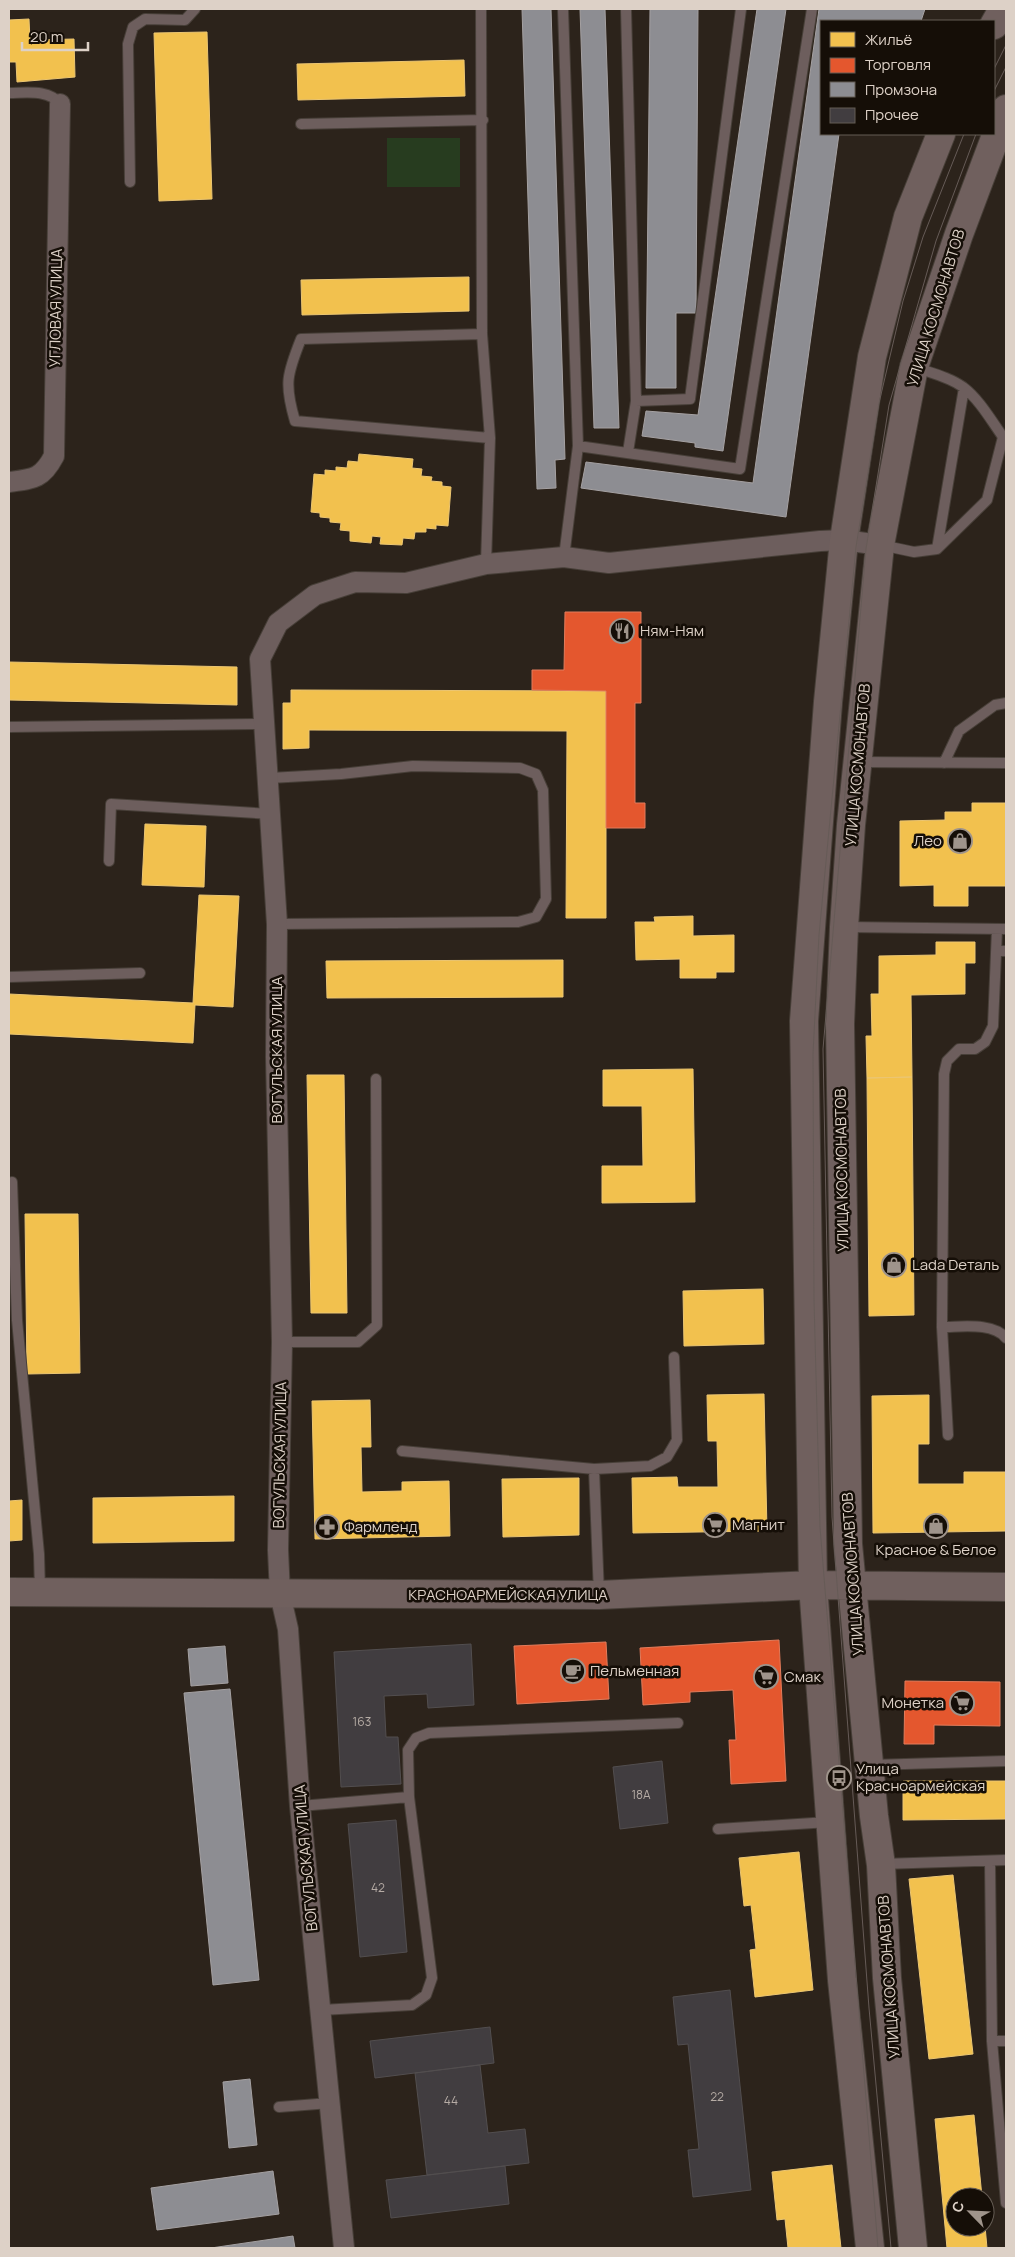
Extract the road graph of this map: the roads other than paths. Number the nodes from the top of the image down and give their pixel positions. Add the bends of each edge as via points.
1 (195, 9) edge
2 (481, 9) edge
3 (564, 9) edge
4 (626, 9) edge
5 (741, 9) edge
6 (812, 9) edge
7 (1003, 9) edge
8 (995, 23) edge
9 (9, 93) edge
10 (60, 104) joint
11 (1006, 109) edge
12 (483, 120) junction
13 (301, 124) dead end
14 (940, 135) edge
15 (130, 182) dead end
16 (482, 334) junction
17 (914, 367) junction
18 (964, 388) junction
19 (636, 401) junction
20 (490, 438) junction
21 (578, 446) junction
22 (628, 452) junction
23 (9, 482) edge
24 (844, 540) junction
25 (880, 545) junction
26 (937, 549) junction
27 (564, 557) junction
28 (486, 564) junction
29 (1006, 703) edge
30 (265, 724) junction
31 (9, 727) edge
32 (858, 762) junction
33 (944, 763) junction
34 (1006, 763) edge
35 (270, 778) junction
36 (271, 814) junction
37 (109, 861) dead end
38 (277, 924) junction
39 (844, 926) junction
40 (1002, 929) edge
41 (1001, 951) edge
42 (140, 973) dead end
43 (9, 977) edge
44 (376, 1079) dead end
45 (12, 1182) dead end
46 (942, 1327) junction
47 (1006, 1338) edge
48 (282, 1342) junction
49 (674, 1357) dead end
50 (948, 1436) dead end
51 (402, 1450) dead end
52 (594, 1469) junction
53 (852, 1585) junction
54 (814, 1586) junction
55 (1006, 1587) edge
56 (9, 1592) edge
57 (40, 1592) junction
58 (280, 1594) junction
59 (599, 1595) junction
60 (678, 1723) dead end
61 (1006, 1761) edge
62 (871, 1764) junction
63 (409, 1797) junction
64 (300, 1806) junction
65 (832, 1822) junction
66 (718, 1829) dead end
67 (1006, 1860) edge
68 (990, 1861) junction
69 (882, 1864) junction
70 (321, 2010) junction
71 (992, 2041) junction
72 (1006, 2041) edge
73 (330, 2103) junction
74 (279, 2107) dead end
75 (1006, 2203) edge
76 (344, 2248) edge
77 (870, 2248) edge
78 (912, 2248) edge

1 - 15 lane via 184,20 145,19 133,27 128,44
2 - 12 lane
3 - 21 lane
4 - 19 lane
5 - 19 lane via 690,399
6 - 22 lane via 740,469
7 - 8 main road
9 - 10 lane via 45,94
10 - 23 street, УГЛОВАЯ УЛИЦА via 54,456 46,471 28,480
11 - 17 main road, УЛИЦА КОСМОНАВТОВ
12 - 13 lane
12 - 16 lane
14 - 24 main road via 908,217 872,357
16 - 20 lane
16 - 20 lane via 301,339 290,365 287,394 295,421
17 - 18 lane
17 - 25 main road, УЛИЦА КОСМОНАВТОВ
18 - 26 lane
18 - 26 lane via 1003,437 987,500
19 - 22 lane
20 - 28 lane
21 - 22 lane
21 - 27 lane
24 - 25 street
24 - 27 street via 609,563
24 - 54 main road via 828,702 804,1021
25 - 26 lane via 914,552
25 - 32 main road, УЛИЦА КОСМОНАВТОВ
27 - 28 street
28 - 30 street, ВОГУЛЬСКАЯ УЛИЦА via 406,583 355,582 316,595 278,623 260,659
29 - 33 lane via 995,704 959,730
30 - 31 lane
30 - 35 street, ВОГУЛЬСКАЯ УЛИЦА
32 - 33 lane
32 - 39 main road, УЛИЦА КОСМОНАВТОВ
33 - 34 lane
35 - 36 street, ВОГУЛЬСКАЯ УЛИЦА
35 - 38 lane via 414,766 520,768 536,774 543,790 546,899 536,917 518,922
36 - 37 lane via 111,804
36 - 38 street, ВОГУЛЬСКАЯ УЛИЦА
38 - 48 street, ВОГУЛЬСКАЯ УЛИЦА via 276,1056
39 - 40 lane
39 - 53 main road, УЛИЦА КОСМОНАВТОВ via 840,1024 848,1544
40 - 41 lane
41 - 46 lane via 993,1026 985,1042 975,1049 959,1049 947,1061 944,1074
42 - 43 lane
44 - 48 lane via 377,1325 358,1342
45 - 57 lane via 17,1320
46 - 47 lane via 977,1327 1001,1332
46 - 50 lane
48 - 58 street, ВОГУЛЬСКАЯ УЛИЦА
49 - 52 lane via 677,1440 667,1457 650,1466
51 - 52 lane
52 - 59 lane
53 - 54 main road, КРАСНОАРМЕЙСКАЯ УЛИЦА
53 - 55 main road, КРАСНОАРМЕЙСКАЯ УЛИЦА
53 - 62 main road, УЛИЦА КОСМОНАВТОВ
54 - 59 main road, КРАСНОАРМЕЙСКАЯ УЛИЦА
54 - 65 main road
56 - 57 main road, КРАСНОАРМЕЙСКАЯ УЛИЦА
57 - 58 main road, КРАСНОАРМЕЙСКАЯ УЛИЦА
58 - 59 main road, КРАСНОАРМЕЙСКАЯ УЛИЦА
58 - 64 street, ВОГУЛЬСКАЯ УЛИЦА via 288,1629
60 - 63 lane via 429,1733 416,1738 408,1750
61 - 62 lane
62 - 69 main road, УЛИЦА КОСМОНАВТОВ via 874,1816
63 - 64 lane
63 - 70 lane via 432,1978 426,1995 412,2005
64 - 70 street, ВОГУЛЬСКАЯ УЛИЦА
65 - 66 lane
65 - 77 main road via 842,1980
67 - 68 lane
68 - 69 lane
68 - 71 lane
69 - 78 main road, УЛИЦА КОСМОНАВТОВ via 887,1978
70 - 73 street, ВОГУЛЬСКАЯ УЛИЦА
71 - 72 lane
71 - 75 lane
73 - 74 lane
73 - 76 street, ВОГУЛЬСКАЯ УЛИЦА

